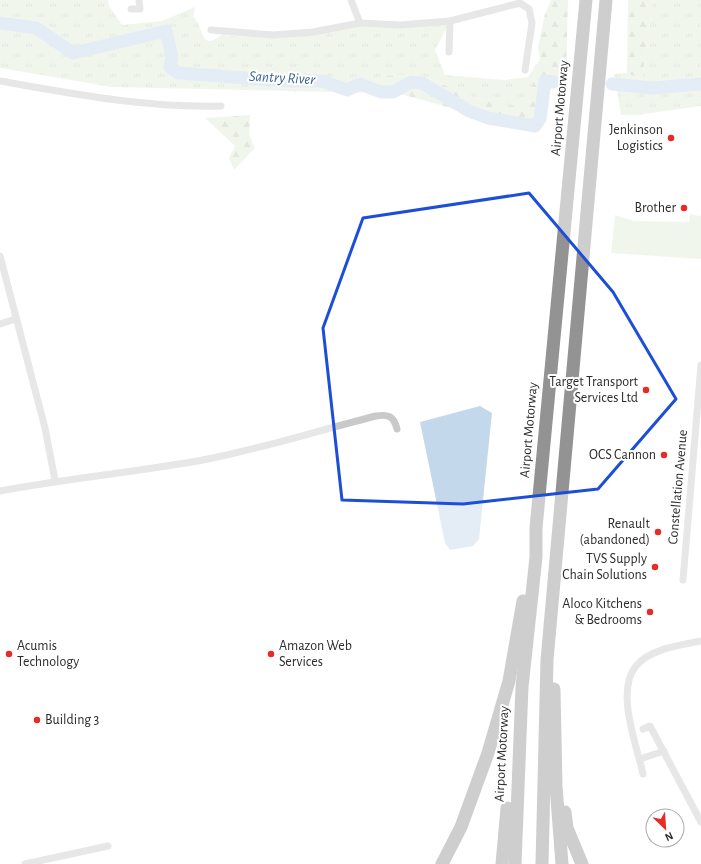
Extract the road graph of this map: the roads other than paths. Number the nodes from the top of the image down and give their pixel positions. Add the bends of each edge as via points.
1 (139, 0) edge
2 (351, 0) edge
3 (586, 0) edge
4 (606, 0) edge
5 (131, 9) dead end
6 (450, 21) junction
7 (360, 23) junction
8 (211, 30) dead end
9 (449, 52) dead end
10 (525, 70) dead end
11 (0, 81) edge
12 (221, 106) dead end
13 (0, 256) edge
14 (16, 319) junction
15 (0, 324) edge
16 (701, 365) edge
17 (699, 397) edge
18 (397, 430) dead end
19 (55, 480) junction
20 (0, 491) edge
21 (536, 528) junction
22 (555, 561) junction
23 (683, 580) dead end
24 (701, 640) edge
25 (522, 687) junction
26 (643, 730) dead end
27 (664, 751) junction
28 (556, 759) junction
29 (640, 759) junction
30 (643, 774) dead end
31 (701, 822) edge
32 (108, 846) dead end
33 (25, 864) edge
34 (442, 864) edge
35 (502, 864) edge
36 (515, 864) edge
37 (542, 864) edge
38 (562, 864) edge
39 (582, 864) edge

1 - 5 street via 140,9
2 - 7 street
3 - 21 highway, Airport Motorway
4 - 22 highway
6 - 7 street via 400,25
6 - 9 street
6 - 10 street via 520,3 529,9 532,23
7 - 8 street via 313,32 273,35
11 - 12 street via 131,103 187,107
13 - 14 street
14 - 15 street
14 - 19 street via 45,428
16 - 17 street, Constellation Avenue
17 - 23 street, Constellation Avenue
18 - 19 street via 392,417 376,416 208,459
19 - 20 street
21 - 25 highway, Airport Motorway via 536,557
21 - 34 highway via 531,540 528,573 508,681 488,752 461,827
22 - 28 highway via 553,641
22 - 37 highway via 545,714
24 - 29 street via 651,655 636,666 630,676 627,702
25 - 35 highway via 517,708
25 - 36 highway, Airport Motorway
26 - 27 street via 650,726
27 - 29 street
27 - 31 street
28 - 38 highway
28 - 39 highway via 567,828
29 - 30 street
32 - 33 street

